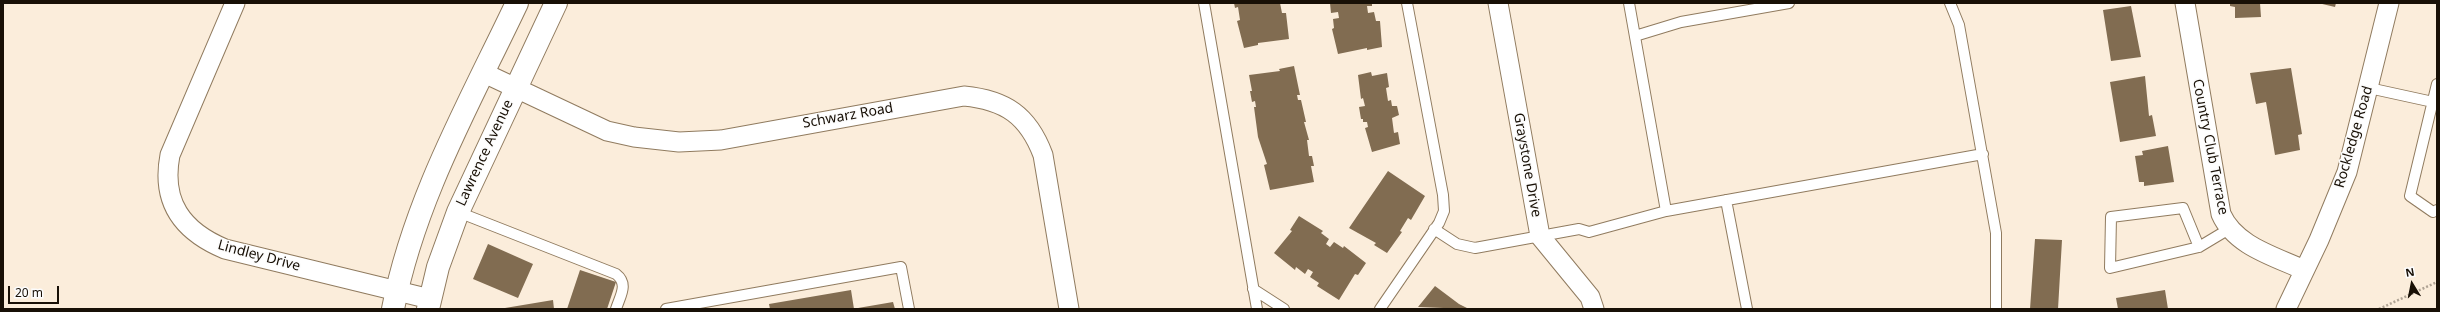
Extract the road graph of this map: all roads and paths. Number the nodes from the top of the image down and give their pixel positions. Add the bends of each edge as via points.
1 (235, 3) edge
2 (517, 3) edge
3 (556, 3) edge
4 (1204, 3) edge
5 (1407, 3) edge
6 (1498, 3) edge
7 (1629, 3) edge
8 (1789, 3) edge
9 (1950, 3) edge
10 (2185, 3) edge
11 (2389, 3) edge
12 (1635, 36) junction
13 (484, 73) junction
14 (2437, 84) edge
15 (516, 88) junction
16 (2369, 88) junction
17 (2433, 102) junction
18 (1983, 154) junction
19 (1726, 200) junction
20 (2437, 210) edge
21 (1666, 211) junction
22 (458, 212) junction
23 (1434, 229) junction
24 (2229, 229) junction
25 (1540, 236) junction
26 (2199, 247) junction
27 (2304, 270) junction
28 (2437, 282) edge
29 (1254, 290) junction
30 (395, 300) edge
31 (429, 304) edge
32 (616, 309) edge
33 (666, 309) edge
34 (909, 309) edge
35 (1069, 309) edge
36 (1257, 309) edge
37 (1284, 309) edge
38 (1380, 309) edge
39 (1594, 309) edge
40 (1747, 309) edge
41 (1996, 309) edge
42 (2286, 309) edge
43 (2379, 309) edge

1 - 30 street, Lindley Drive via 170,155 167,172 173,203 194,233 225,249
2 - 13 street
3 - 15 street, Lawrence Avenue
4 - 29 lane
5 - 23 lane via 1443,195 1444,211
6 - 25 street, Graystone Drive
7 - 12 lane
8 - 12 lane via 1681,22
9 - 18 lane via 1959,25
10 - 24 street, Country Club Terrace via 2218,205
11 - 16 street, Rockledge Road
12 - 21 lane
13 - 15 street, Schwarz Road
13 - 30 street via 440,164 415,225
14 - 17 lane
15 - 22 street, Lawrence Avenue
15 - 35 street, Schwarz Road via 607,131 648,140 678,142 721,140 957,97 982,98 1001,105 1015,112 1026,124 1036,137 1043,155
16 - 17 lane
16 - 27 street, Rockledge Road via 2347,172
17 - 20 lane via 2410,196 2433,212
18 - 19 lane
18 - 41 lane via 1996,233
19 - 21 lane
19 - 40 lane
21 - 25 lane via 1589,232 1579,229
22 - 31 street, Lawrence Avenue via 438,267
22 - 32 lane via 616,274 622,278 624,285
23 - 25 lane via 1457,244 1475,248
23 - 38 lane
24 - 26 lane
24 - 27 street, Country Club Terrace via 2242,241
25 - 39 street, Graystone Drive via 1590,297
26 - 26 lane via 2110,268 2111,217 2183,208
27 - 42 street, Rockledge Road
28 - 43 path
29 - 36 lane
29 - 37 lane
30 - 31 street, Lindley Drive
33 - 34 lane via 901,267

